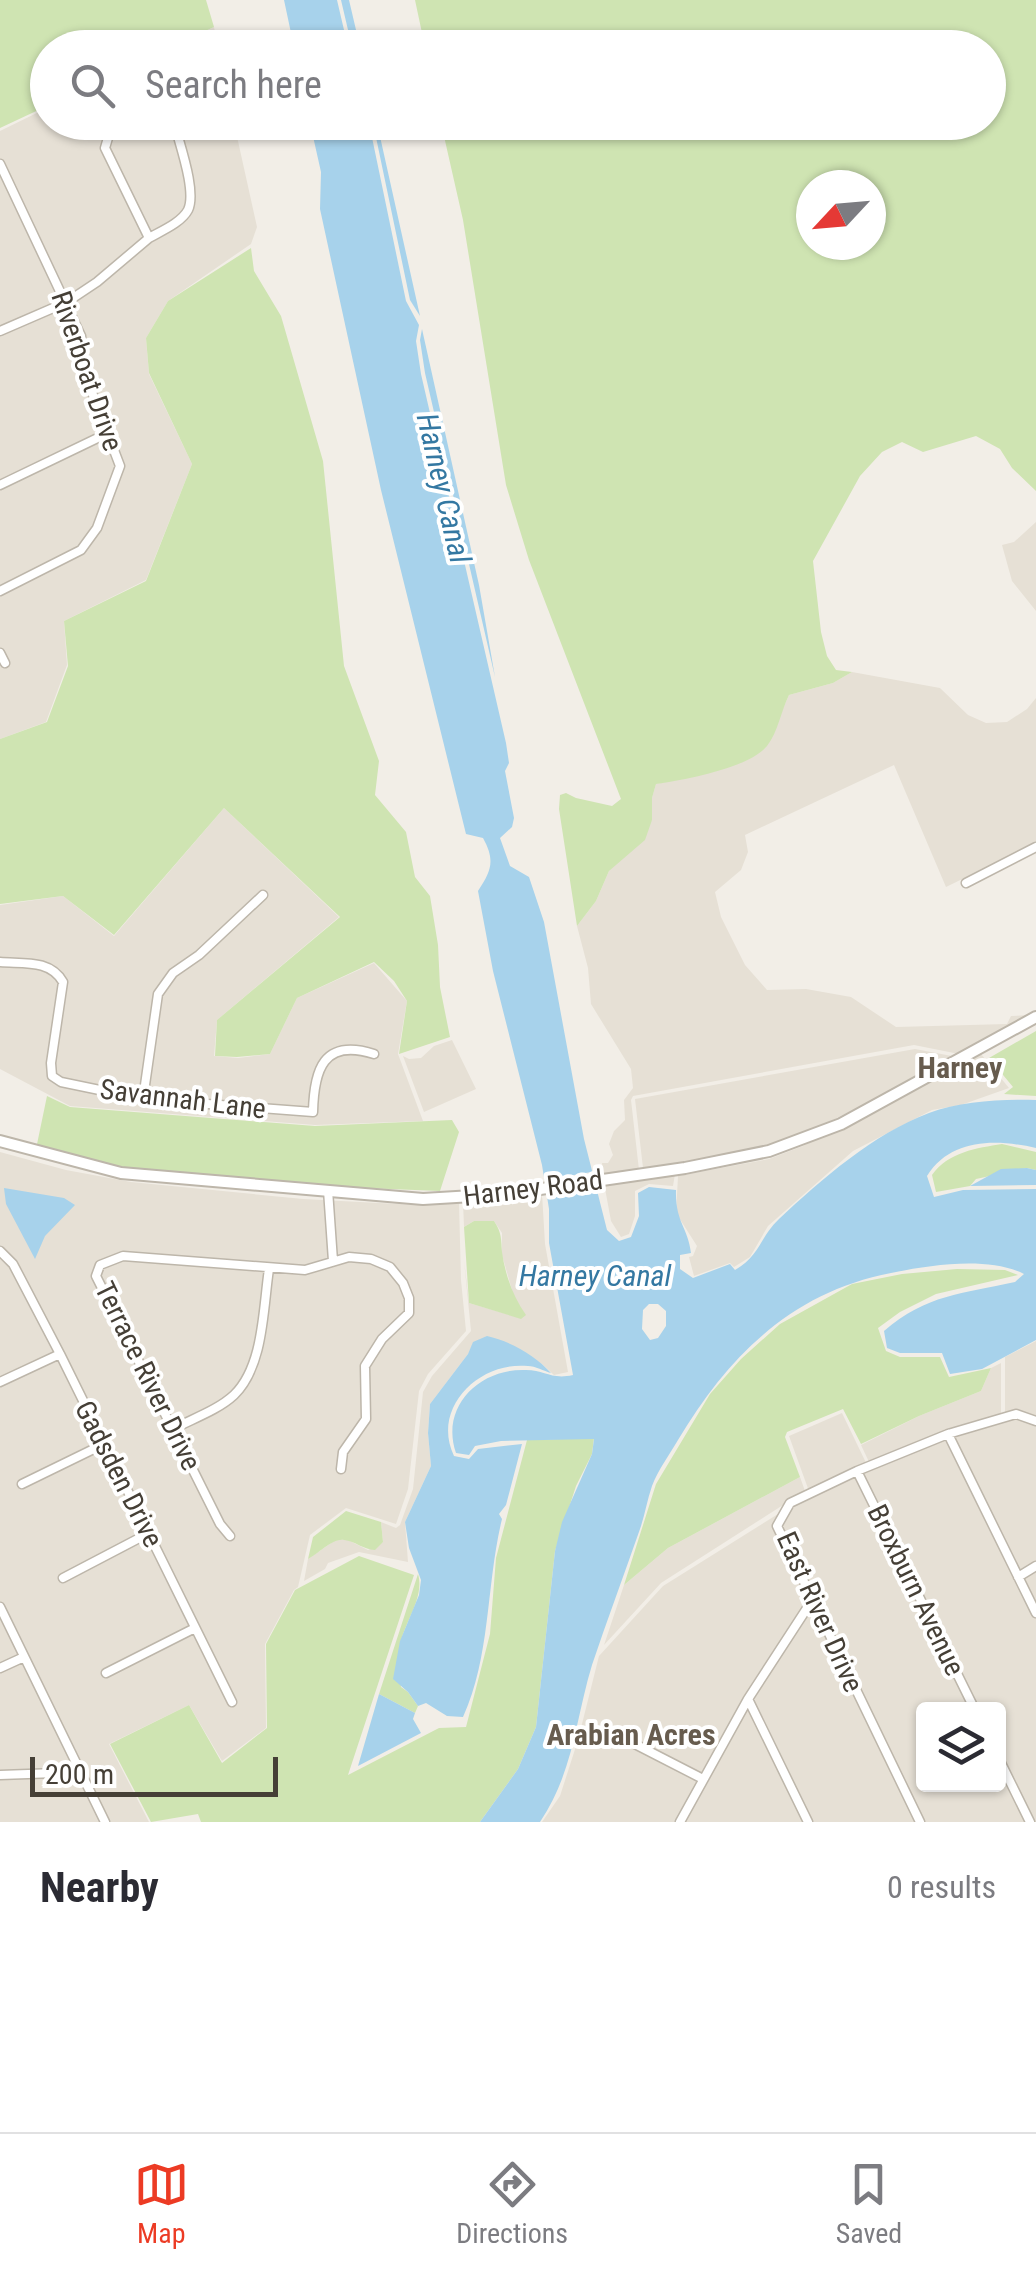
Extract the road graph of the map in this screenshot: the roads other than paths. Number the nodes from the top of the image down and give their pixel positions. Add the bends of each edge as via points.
1 (107, 140) edge
2 (178, 140) edge
3 (0, 164) edge
4 (3, 179) edge
5 (149, 238) junction
6 (67, 302) junction
7 (0, 331) edge
8 (108, 433) junction
9 (0, 486) edge
10 (0, 591) edge
11 (0, 653) edge
12 (5, 663) dead end
13 (1036, 847) edge
14 (966, 883) dead end
15 (262, 895) dead end
16 (0, 962) edge
17 (1036, 1018) edge
18 (374, 1054) dead end
19 (143, 1100) junction
20 (0, 1141) edge
21 (328, 1190) junction
22 (0, 1251) edge
23 (334, 1261) junction
24 (269, 1269) junction
25 (60, 1354) junction
26 (0, 1382) edge
27 (1036, 1421) edge
28 (173, 1429) junction
29 (948, 1434) junction
30 (104, 1444) junction
31 (341, 1469) dead end
32 (857, 1471) junction
33 (22, 1484) dead end
34 (149, 1533) junction
35 (230, 1536) dead end
36 (1036, 1566) edge
37 (1018, 1577) junction
38 (63, 1578) dead end
39 (811, 1602) junction
40 (0, 1607) edge
41 (1036, 1613) edge
42 (195, 1628) junction
43 (24, 1657) junction
44 (0, 1668) edge
45 (106, 1673) dead end
46 (748, 1699) junction
47 (232, 1702) dead end
48 (971, 1702) edge
49 (626, 1740) dead end
50 (77, 1765) junction
51 (1006, 1773) edge
52 (0, 1775) edge
53 (703, 1779) junction
54 (106, 1822) edge
55 (680, 1822) edge
56 (808, 1822) edge
57 (920, 1822) edge
58 (1030, 1822) edge

1 - 5 street via 105,148
2 - 5 street via 192,194 188,210
3 - 4 street, Riverboat Drive
4 - 6 street, Riverboat Drive
5 - 6 street
6 - 7 street
6 - 8 street, Riverboat Drive
8 - 9 street
8 - 10 street, Riverboat Drive via 120,466 98,528 81,550
11 - 12 street
13 - 14 street
15 - 19 street via 158,994
16 - 19 street, Savannah Lane via 44,965 63,982 52,1076
17 - 21 street, Harney Road via 840,1124 769,1151 532,1190 423,1199
18 - 19 street, Savannah Lane via 338,1051 321,1063 313,1112
20 - 21 street, Harney Road via 120,1173
21 - 23 street
22 - 25 street, Gadsden Drive
23 - 24 street, Terrace River Drive via 305,1270
23 - 31 street, Terrace River Drive via 382,1262 410,1298 409,1313 365,1366 366,1420 342,1452
24 - 28 street via 248,1375 234,1394
24 - 28 street, Terrace River Drive via 123,1256 100,1264 96,1276
25 - 26 street
25 - 30 street, Gadsden Drive
27 - 29 street, East River Drive via 1016,1414
28 - 35 street, Terrace River Drive
29 - 32 street, East River Drive
29 - 37 street
30 - 33 street
30 - 34 street, Gadsden Drive
32 - 39 street, East River Drive via 790,1503 777,1526
32 - 48 street, Broxburn Avenue
34 - 38 street
34 - 42 street, Gadsden Drive
36 - 37 street
37 - 41 street
39 - 46 street
39 - 57 street, East River Drive
40 - 43 street
42 - 45 street
42 - 47 street, Gadsden Drive
43 - 44 street
43 - 50 street
46 - 53 street
46 - 56 street
49 - 53 street
50 - 52 street via 56,1773
50 - 54 street
51 - 58 street
53 - 55 street

